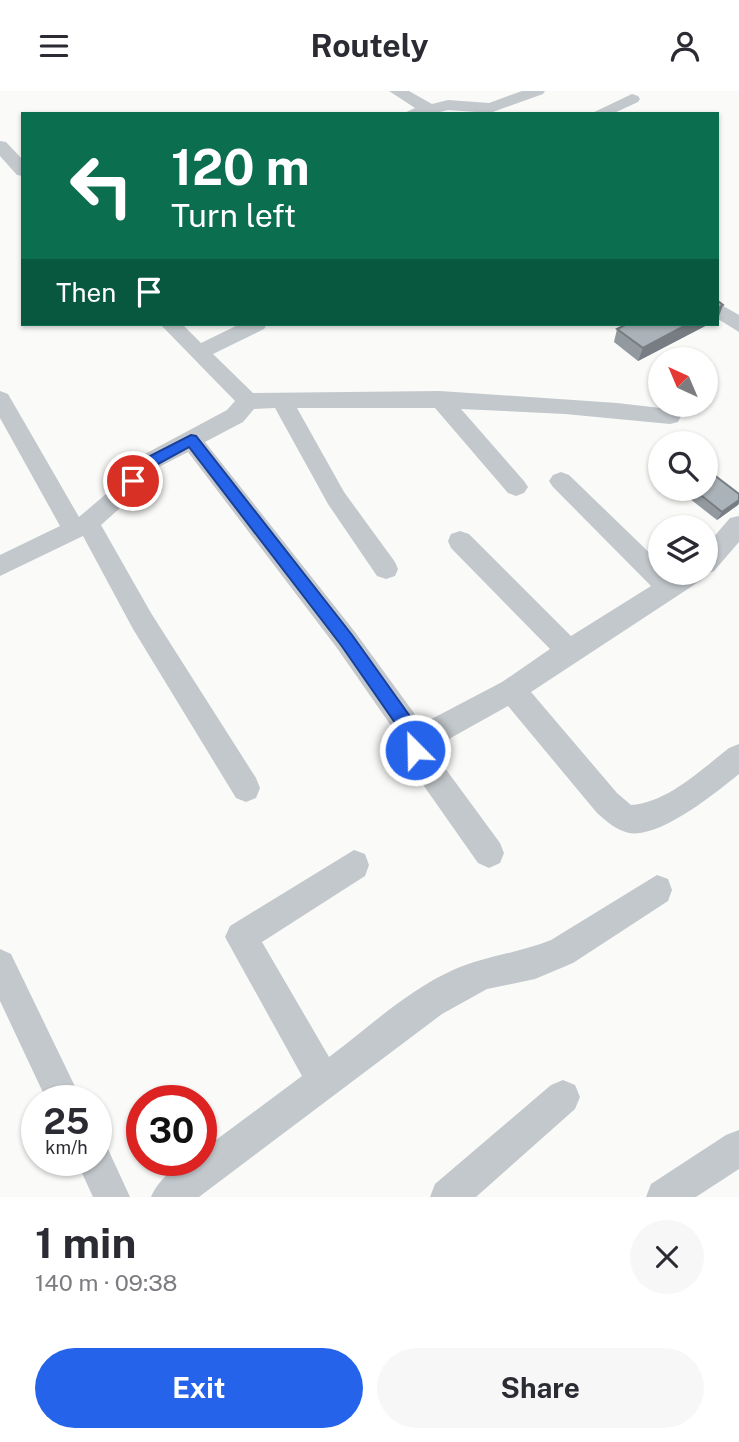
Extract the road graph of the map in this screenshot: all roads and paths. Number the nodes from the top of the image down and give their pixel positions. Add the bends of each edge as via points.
1 (397, 91) edge
2 (537, 91) edge
3 (632, 99) dead end
4 (428, 108) junction
5 (467, 110) edge
6 (416, 112) edge
7 (603, 112) edge
8 (0, 146) edge
9 (21, 169) edge
10 (719, 310) edge
11 (739, 325) edge
12 (172, 326) edge
13 (253, 326) edge
14 (199, 352) junction
15 (0, 399) edge
16 (440, 399) junction
17 (282, 400) junction
18 (248, 401) junction
19 (648, 413) edge
20 (191, 440) junction
21 (561, 481) dead end
22 (516, 487) dead end
23 (739, 525) edge
24 (81, 526) junction
25 (460, 541) dead end
26 (718, 549) edge
27 (0, 566) edge
28 (386, 569) dead end
29 (674, 585) edge
30 (669, 588) junction
31 (569, 650) junction
32 (512, 690) junction
33 (418, 741) junction
34 (739, 757) edge
35 (246, 788) dead end
36 (489, 853) dead end
37 (354, 865) dead end
38 (657, 890) dead end
39 (0, 965) edge
40 (323, 1080) junction
41 (57, 1085) edge
42 (563, 1097) dead end
43 (739, 1148) edge
44 (102, 1176) edge
45 (112, 1197) edge
46 (169, 1197) edge
47 (448, 1197) edge
48 (664, 1197) edge

1 - 4 street
2 - 5 street via 490,108
3 - 7 street
4 - 5 street
4 - 6 street
8 - 9 street
10 - 11 street
12 - 14 street
13 - 14 street
14 - 18 street
15 - 24 street
16 - 17 street
16 - 19 street
16 - 22 street
17 - 18 street
17 - 28 street via 336,498
18 - 20 street via 235,416
20 - 24 street via 151,461 121,494
20 - 33 street
21 - 30 street
23 - 26 street
24 - 27 street
24 - 35 street
25 - 31 street
29 - 30 street
30 - 31 street
31 - 32 street
32 - 33 street
32 - 34 street via 607,803 632,819 653,815
33 - 36 street via 415,750
37 - 40 street via 241,937
38 - 40 street via 562,952 461,983
39 - 41 street
40 - 46 street
42 - 47 street
43 - 48 street
44 - 45 street

